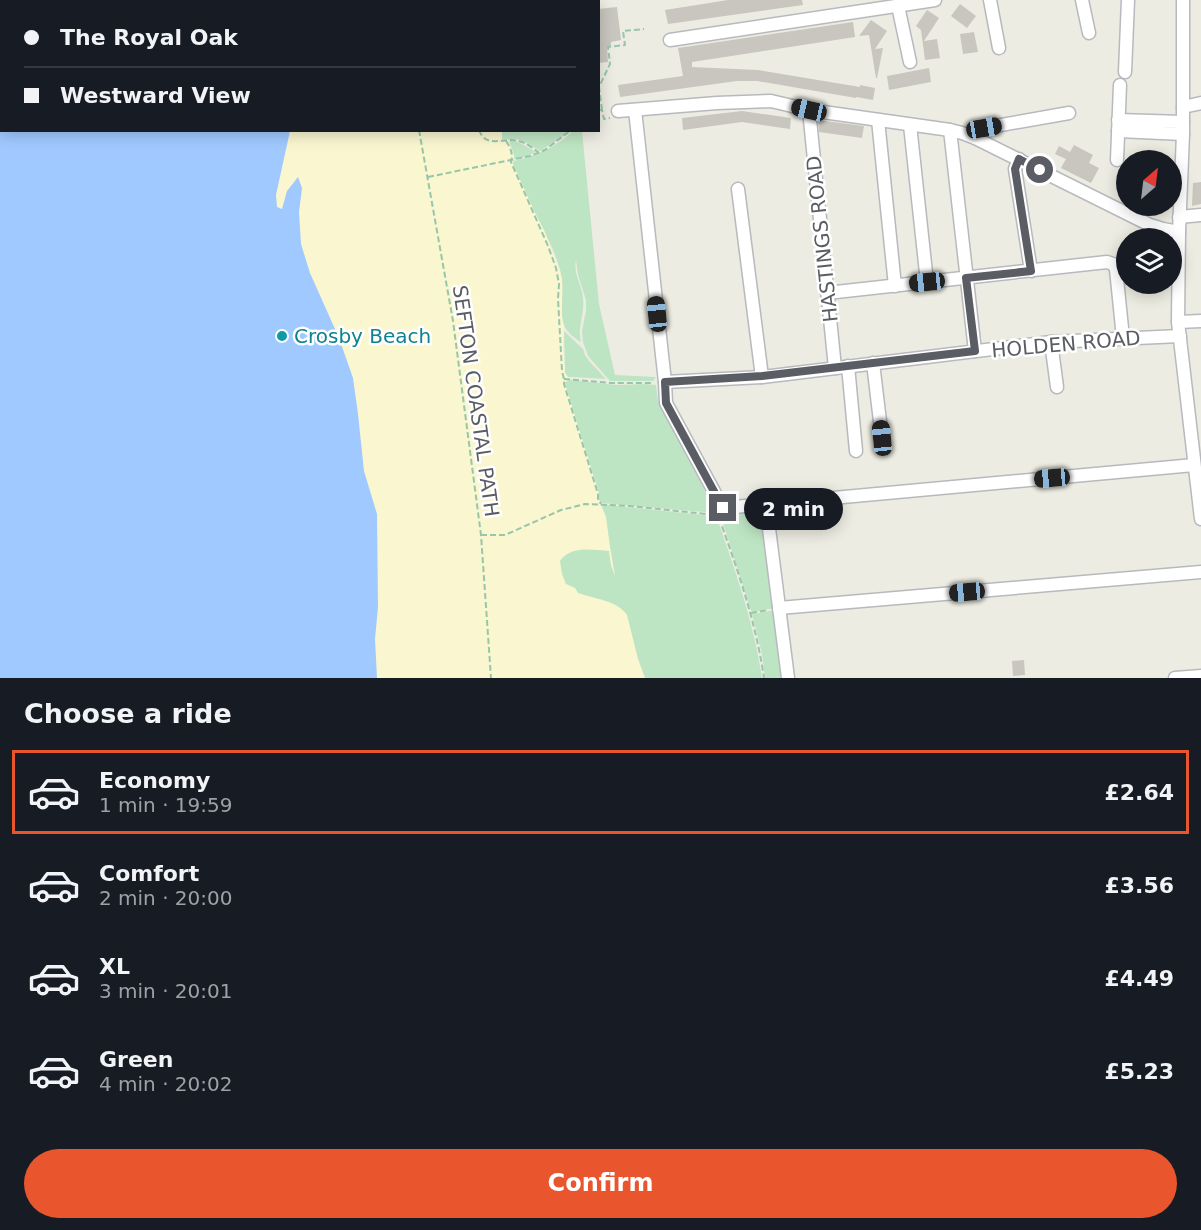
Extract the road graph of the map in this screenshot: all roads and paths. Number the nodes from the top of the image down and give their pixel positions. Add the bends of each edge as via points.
1 (935, 0) edge
2 (990, 0) edge
3 (1082, 0) edge
4 (1128, 0) edge
5 (1183, 0) edge
6 (898, 6) junction
7 (644, 29) dead end
8 (1089, 33) dead end
9 (670, 40) dead end
10 (999, 48) dead end
11 (910, 62) dead end
12 (1125, 72) dead end
13 (600, 85) edge
14 (1120, 85) dead end
15 (600, 95) edge
16 (1201, 103) edge
17 (1183, 106) junction
18 (602, 110) dead end
19 (634, 110) junction
20 (809, 110) junction
21 (618, 111) dead end
22 (1069, 113) dead end
23 (600, 119) edge
24 (604, 119) dead end
25 (878, 120) junction
26 (910, 125) junction
27 (1118, 126) junction
28 (1183, 128) junction
29 (950, 130) junction
30 (419, 132) edge
31 (480, 132) edge
32 (568, 132) edge
33 (975, 138) junction
34 (506, 141) junction
35 (1117, 150) edge
36 (539, 153) junction
37 (1019, 159) junction
38 (512, 160) junction
39 (428, 177) junction
40 (738, 189) dead end
41 (1201, 215) edge
42 (1179, 217) junction
43 (1160, 228) edge
44 (1179, 228) edge
45 (1031, 271) junction
46 (966, 278) junction
47 (927, 282) junction
48 (895, 286) junction
49 (827, 293) junction
50 (1178, 294) edge
51 (1201, 321) edge
52 (1178, 322) junction
53 (1180, 336) junction
54 (1123, 338) junction
55 (1051, 342) junction
56 (975, 351) junction
57 (873, 363) junction
58 (848, 366) junction
59 (835, 368) junction
60 (762, 376) junction
61 (564, 378) junction
62 (665, 382) junction
63 (1057, 387) dead end
64 (882, 438) dead end
65 (856, 451) dead end
66 (1194, 465) junction
67 (1199, 489) edge
68 (600, 504) junction
69 (766, 505) junction
70 (1201, 519) edge
71 (481, 535) junction
72 (1201, 572) edge
73 (779, 608) junction
74 (750, 613) junction
75 (1201, 676) edge
76 (491, 678) edge
77 (764, 678) edge
78 (788, 678) edge
79 (1175, 678) edge

1 - 6 street
2 - 10 street
3 - 8 street
4 - 12 street
5 - 17 street
6 - 9 street
6 - 11 street
7 - 13 path via 623,32 625,45 608,47 610,64
14 - 27 street
15 - 18 path
16 - 17 street
17 - 28 street
19 - 20 street via 771,101
19 - 21 street
19 - 62 street
20 - 25 street
20 - 49 street, HASTINGS ROAD
22 - 33 street via 984,128
23 - 24 path
25 - 26 street
25 - 48 street
26 - 29 street
26 - 47 street
27 - 28 street
27 - 35 street
28 - 42 street
29 - 33 street
29 - 46 street
30 - 39 path, SEFTON COASTAL PATH
31 - 34 path via 486,140
32 - 36 path
33 - 37 street
34 - 36 path via 520,141
34 - 38 path
36 - 38 path
37 - 43 street
37 - 45 street via 1015,169
38 - 39 path
38 - 61 path via 556,268
39 - 71 path, SEFTON COASTAL PATH via 453,321
40 - 60 street
41 - 42 street
42 - 44 street
45 - 46 street
45 - 54 street via 1113,264
46 - 47 street
46 - 56 street
47 - 48 street
48 - 49 street
49 - 59 street, HASTINGS ROAD
50 - 52 street
51 - 52 street
52 - 53 street
53 - 54 street, HOLDEN ROAD
53 - 66 street
54 - 55 street, HOLDEN ROAD
55 - 56 street, HOLDEN ROAD
55 - 63 street
56 - 57 street, HOLDEN ROAD
57 - 58 street, HOLDEN ROAD
57 - 64 street
58 - 59 street, HOLDEN ROAD
58 - 65 street
59 - 60 street, HOLDEN ROAD
60 - 62 street, HOLDEN ROAD
61 - 62 path via 611,383
61 - 68 path
62 - 69 street via 666,403 723,508
66 - 67 street
66 - 69 street
67 - 70 street
68 - 71 path via 561,510 504,535
68 - 74 path via 718,515
69 - 73 street
71 - 76 path, SEFTON COASTAL PATH
72 - 73 street
73 - 74 path
73 - 78 street
74 - 77 path
75 - 79 street

